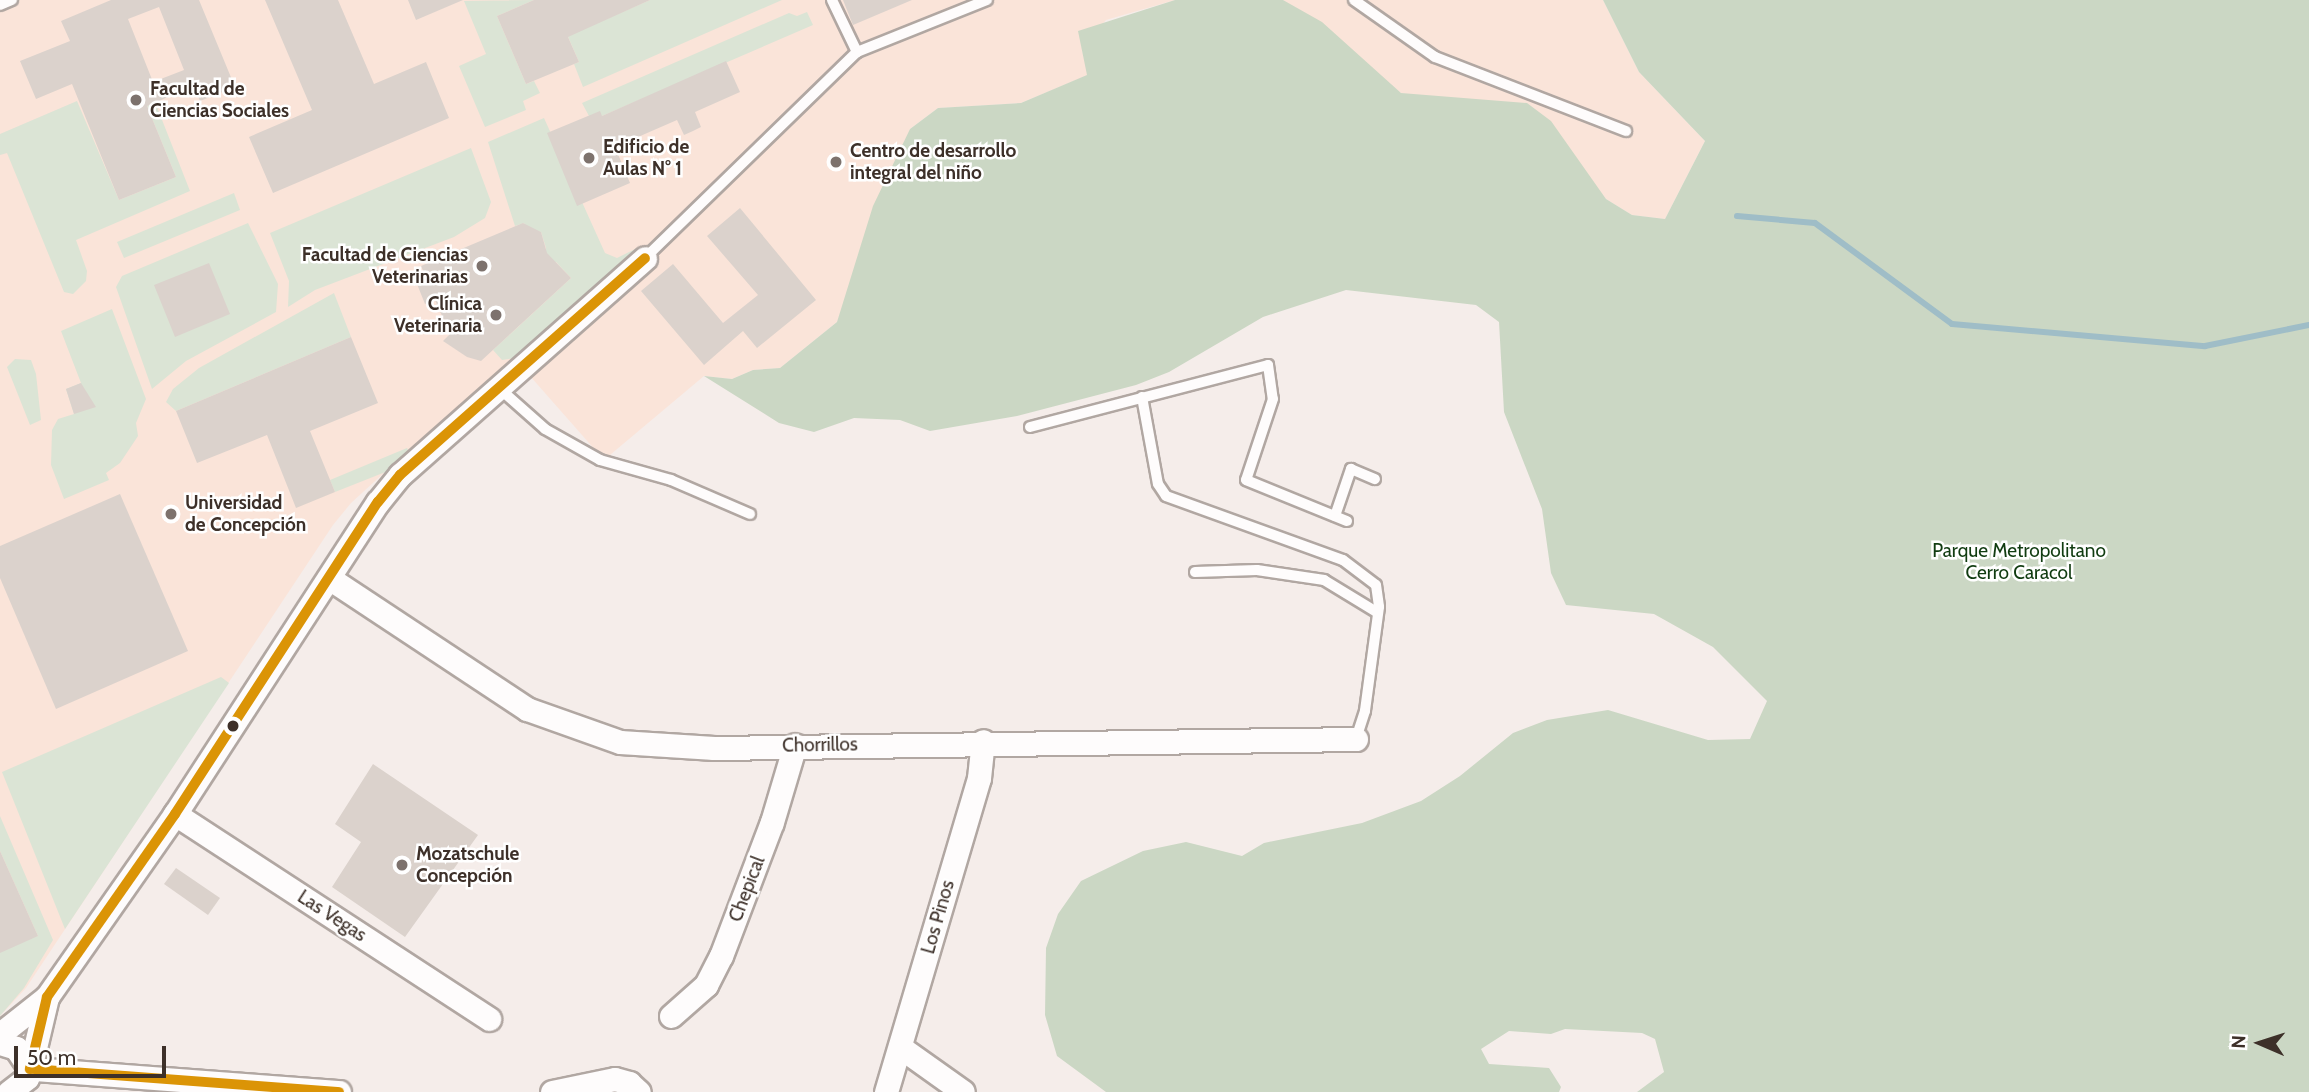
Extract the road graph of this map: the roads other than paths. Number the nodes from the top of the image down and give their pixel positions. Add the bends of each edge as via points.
1 (12, 0) edge
2 (832, 0) edge
3 (987, 0) edge
4 (1354, 0) edge
5 (0, 5) edge
6 (857, 52) junction
7 (1626, 131) dead end
8 (645, 258) joint
9 (500, 389) junction
10 (1142, 397) junction
11 (1030, 427) dead end
12 (1375, 479) dead end
13 (750, 514) dead end
14 (1335, 516) junction
15 (1346, 521) dead end
16 (1195, 572) dead end
17 (329, 578) junction
18 (1378, 613) junction
19 (1356, 739) joint
20 (984, 741) junction
21 (795, 745) junction
22 (174, 814) junction
23 (47, 997) junction
24 (671, 1016) dead end
25 (489, 1019) dead end
26 (0, 1034) edge
27 (0, 1043) edge
28 (900, 1046) junction
29 (30, 1069) junction
30 (9, 1092) edge
31 (339, 1092) edge
32 (552, 1092) edge
33 (639, 1092) edge
34 (886, 1092) edge
35 (963, 1092) edge

1 - 5 lane
2 - 6 lane
3 - 6 lane
4 - 7 lane via 1435,57
6 - 8 lane
8 - 9 street
9 - 13 lane via 545,429 600,460 671,480
9 - 17 street via 400,475
10 - 11 lane
10 - 14 lane via 1268,365 1273,399 1247,480
10 - 18 lane via 1158,484 1166,496 1343,560 1376,585
12 - 14 lane via 1351,469
14 - 15 lane
16 - 18 lane via 1246,570 1324,580
17 - 21 street, Chorrillos via 495,691 558,723 646,746
17 - 22 street
18 - 19 lane via 1365,711
19 - 20 street, Chorrillos
20 - 21 street, Chorrillos
20 - 28 street, Los Pinos via 979,778
21 - 24 street, Chepical via 772,822 721,956 706,985
22 - 23 street
22 - 25 street, Las Vegas
23 - 26 street
23 - 29 street
27 - 29 street via 16,1048
28 - 34 street, Los Pinos
28 - 35 street
29 - 30 street via 27,1078
29 - 31 street
32 - 33 street via 615,1079

